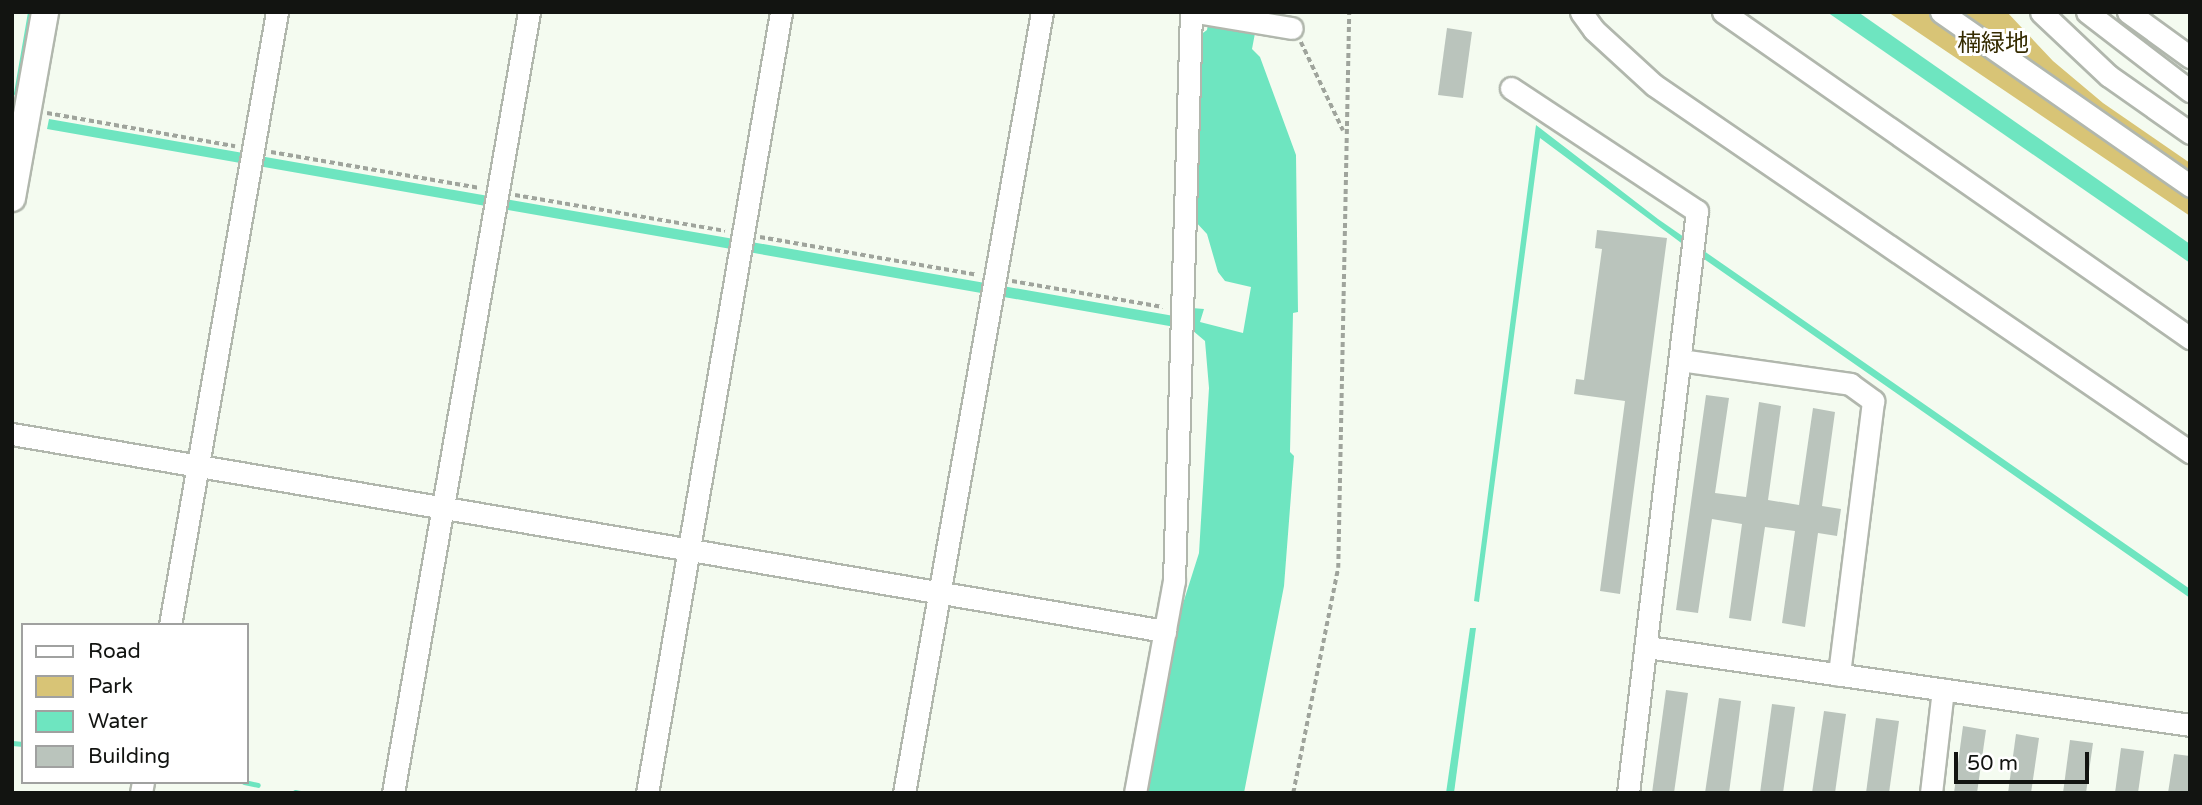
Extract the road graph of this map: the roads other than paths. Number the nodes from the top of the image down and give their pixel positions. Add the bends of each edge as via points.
1 (45, 12) edge
2 (277, 12) edge
3 (529, 12) edge
4 (781, 12) edge
5 (1042, 12) edge
6 (1581, 12) edge
7 (1723, 12) edge
8 (2041, 12) edge
9 (2087, 12) edge
10 (2128, 12) edge
11 (1196, 13) edge
12 (1946, 14) edge
13 (1283, 27) road end
14 (2190, 57) edge
15 (1511, 88) dead end
16 (2190, 91) edge
17 (2190, 133) edge
18 (2190, 186) edge
19 (12, 198) edge
20 (2190, 338) edge
21 (1680, 360) junction
22 (12, 434) edge
23 (2190, 452) edge
24 (198, 465) junction
25 (444, 507) junction
26 (690, 549) junction
27 (940, 592) junction
28 (170, 623) edge
29 (1165, 631) junction
30 (1647, 647) junction
31 (1839, 675) junction
32 (1943, 690) junction
33 (2190, 724) edge
34 (393, 793) edge
35 (646, 793) edge
36 (904, 793) edge
37 (1135, 793) edge
38 (1628, 793) edge
39 (1931, 793) edge

1 - 19 main road
2 - 24 street
3 - 25 street
4 - 26 street
5 - 27 street
6 - 23 street via 1594,30 1654,85
7 - 20 street
8 - 17 street via 2109,76
9 - 16 street
10 - 14 street
11 - 13 street
11 - 29 street via 1174,581
12 - 18 street
15 - 21 street via 1698,211
21 - 30 street
21 - 31 street via 1850,384 1873,401
22 - 24 street
24 - 25 street
24 - 28 street
25 - 26 street
25 - 34 street
26 - 27 street
26 - 35 street
27 - 29 street
27 - 36 street
29 - 37 street
30 - 31 street
30 - 38 street
31 - 32 street
32 - 33 street
32 - 39 street

